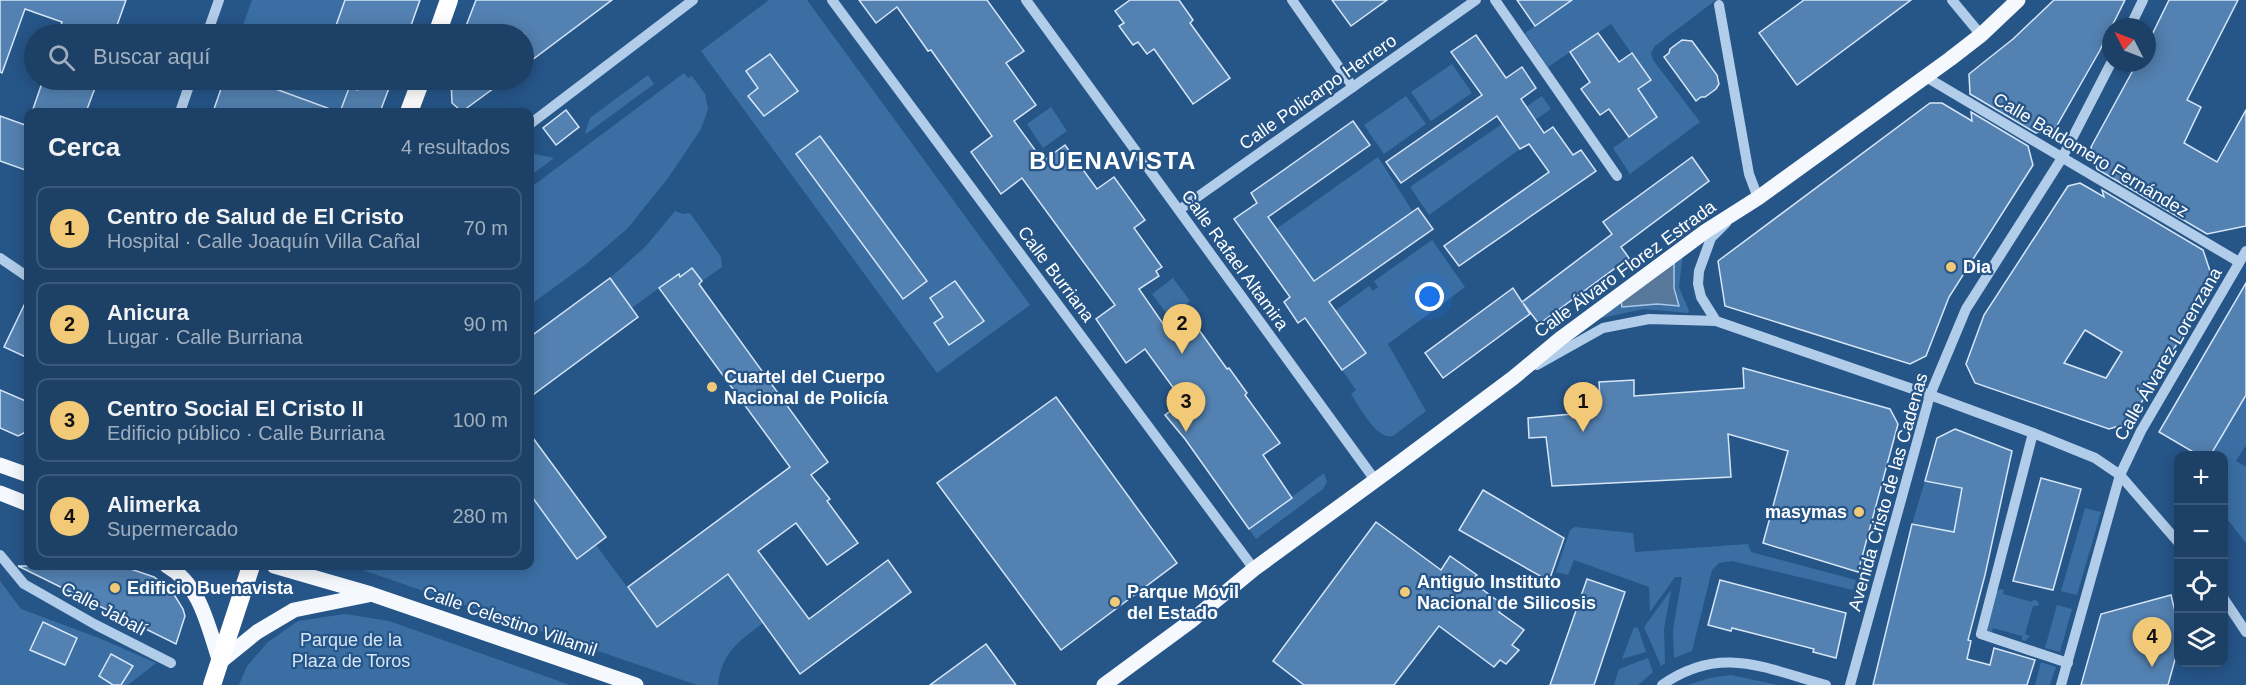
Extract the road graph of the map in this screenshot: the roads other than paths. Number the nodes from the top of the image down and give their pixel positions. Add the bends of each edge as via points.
1 (219, 0) edge
2 (449, 0) edge
3 (693, 0) edge
4 (832, 0) edge
5 (1026, 0) edge
6 (1292, 0) edge
7 (1476, 0) edge
8 (1495, 0) edge
9 (1952, 0) edge
10 (2018, 0) edge
11 (2143, 0) edge
12 (1719, 4) dead end
13 (2134, 18) edge
14 (211, 24) edge
15 (441, 24) edge
16 (1981, 35) junction
17 (2106, 72) edge
18 (1926, 77) junction
19 (1353, 87) junction
20 (188, 90) edge
21 (417, 90) edge
22 (181, 108) edge
23 (410, 108) edge
24 (534, 121) edge
25 (2061, 158) junction
26 (1617, 177) dead end
27 (1758, 198) junction
28 (1179, 210) junction
29 (1735, 214) junction
30 (2246, 251) edge
31 (0, 258) edge
32 (2239, 262) junction
33 (24, 274) edge
34 (1716, 321) junction
35 (1513, 378) junction
36 (1930, 395) junction
37 (2033, 432) junction
38 (0, 465) edge
39 (24, 474) edge
40 (2120, 475) junction
41 (1374, 480) junction
42 (0, 493) edge
43 (24, 502) edge
44 (2174, 537) edge
45 (0, 555) edge
46 (1254, 568) junction
47 (172, 570) edge
48 (250, 570) edge
49 (288, 570) edge
50 (371, 594) junction
51 (2228, 606) edge
52 (2246, 632) edge
53 (220, 662) junction
54 (171, 663) dead end
55 (2068, 663) junction
56 (212, 685) edge
57 (636, 685) edge
58 (1104, 685) edge
59 (1662, 685) edge
60 (1826, 685) edge
61 (1850, 685) edge
62 (2061, 685) edge

1 - 14 street
2 - 15 highway
3 - 24 street
4 - 46 street, Calle Burriana
5 - 28 street, Calle Rafael Altamira
6 - 19 street
7 - 19 street, Calle Policarpo Herrero
8 - 26 street
9 - 16 street
10 - 16 main road, Calle Álvaro Florez Estrada
11 - 13 street
12 - 27 street via 1749,174
16 - 18 main road, Calle Álvaro Florez Estrada
17 - 25 street, Avenida Cristo de las Cadenas
18 - 25 street, Calle Baldomero Fernández
18 - 27 main road, Calle Álvaro Florez Estrada
19 - 28 street, Calle Policarpo Herrero
20 - 22 street
21 - 23 highway
25 - 32 street, Calle Baldomero Fernández
25 - 36 street, Avenida Cristo de las Cadenas via 1966,309
27 - 29 main road, Calle Álvaro Florez Estrada
28 - 41 street, Calle Rafael Altamira
29 - 34 street via 1711,238 1699,271 1701,297
29 - 35 main road, Calle Álvaro Florez Estrada via 1706,231
30 - 32 street, Calle Álvarez Lorenzana
31 - 33 street
32 - 40 street, Calle Álvarez Lorenzana via 2141,431
34 - 35 street via 1649,319 1603,328
34 - 36 street
35 - 41 main road, Calle Álvaro Florez Estrada
36 - 37 street
36 - 61 street, Avenida Cristo de las Cadenas
37 - 40 street via 2095,458
37 - 55 street via 1981,634
38 - 39 main road
40 - 44 street
40 - 55 street, Calle Álvarez Lorenzana
41 - 46 main road, Calle Álvaro Florez Estrada
42 - 43 main road
45 - 54 street, Calle Jabalí via 24,584
46 - 58 main road, Calle Álvaro Florez Estrada via 1191,621
47 - 53 main road via 198,598
48 - 53 highway
49 - 50 main road, Calle Celestino Villamil
50 - 53 main road via 294,610 257,632
50 - 57 main road, Calle Celestino Villamil
51 - 52 street
53 - 56 highway
55 - 62 street, Calle Álvarez Lorenzana
59 - 60 street via 1710,662 1729,661

